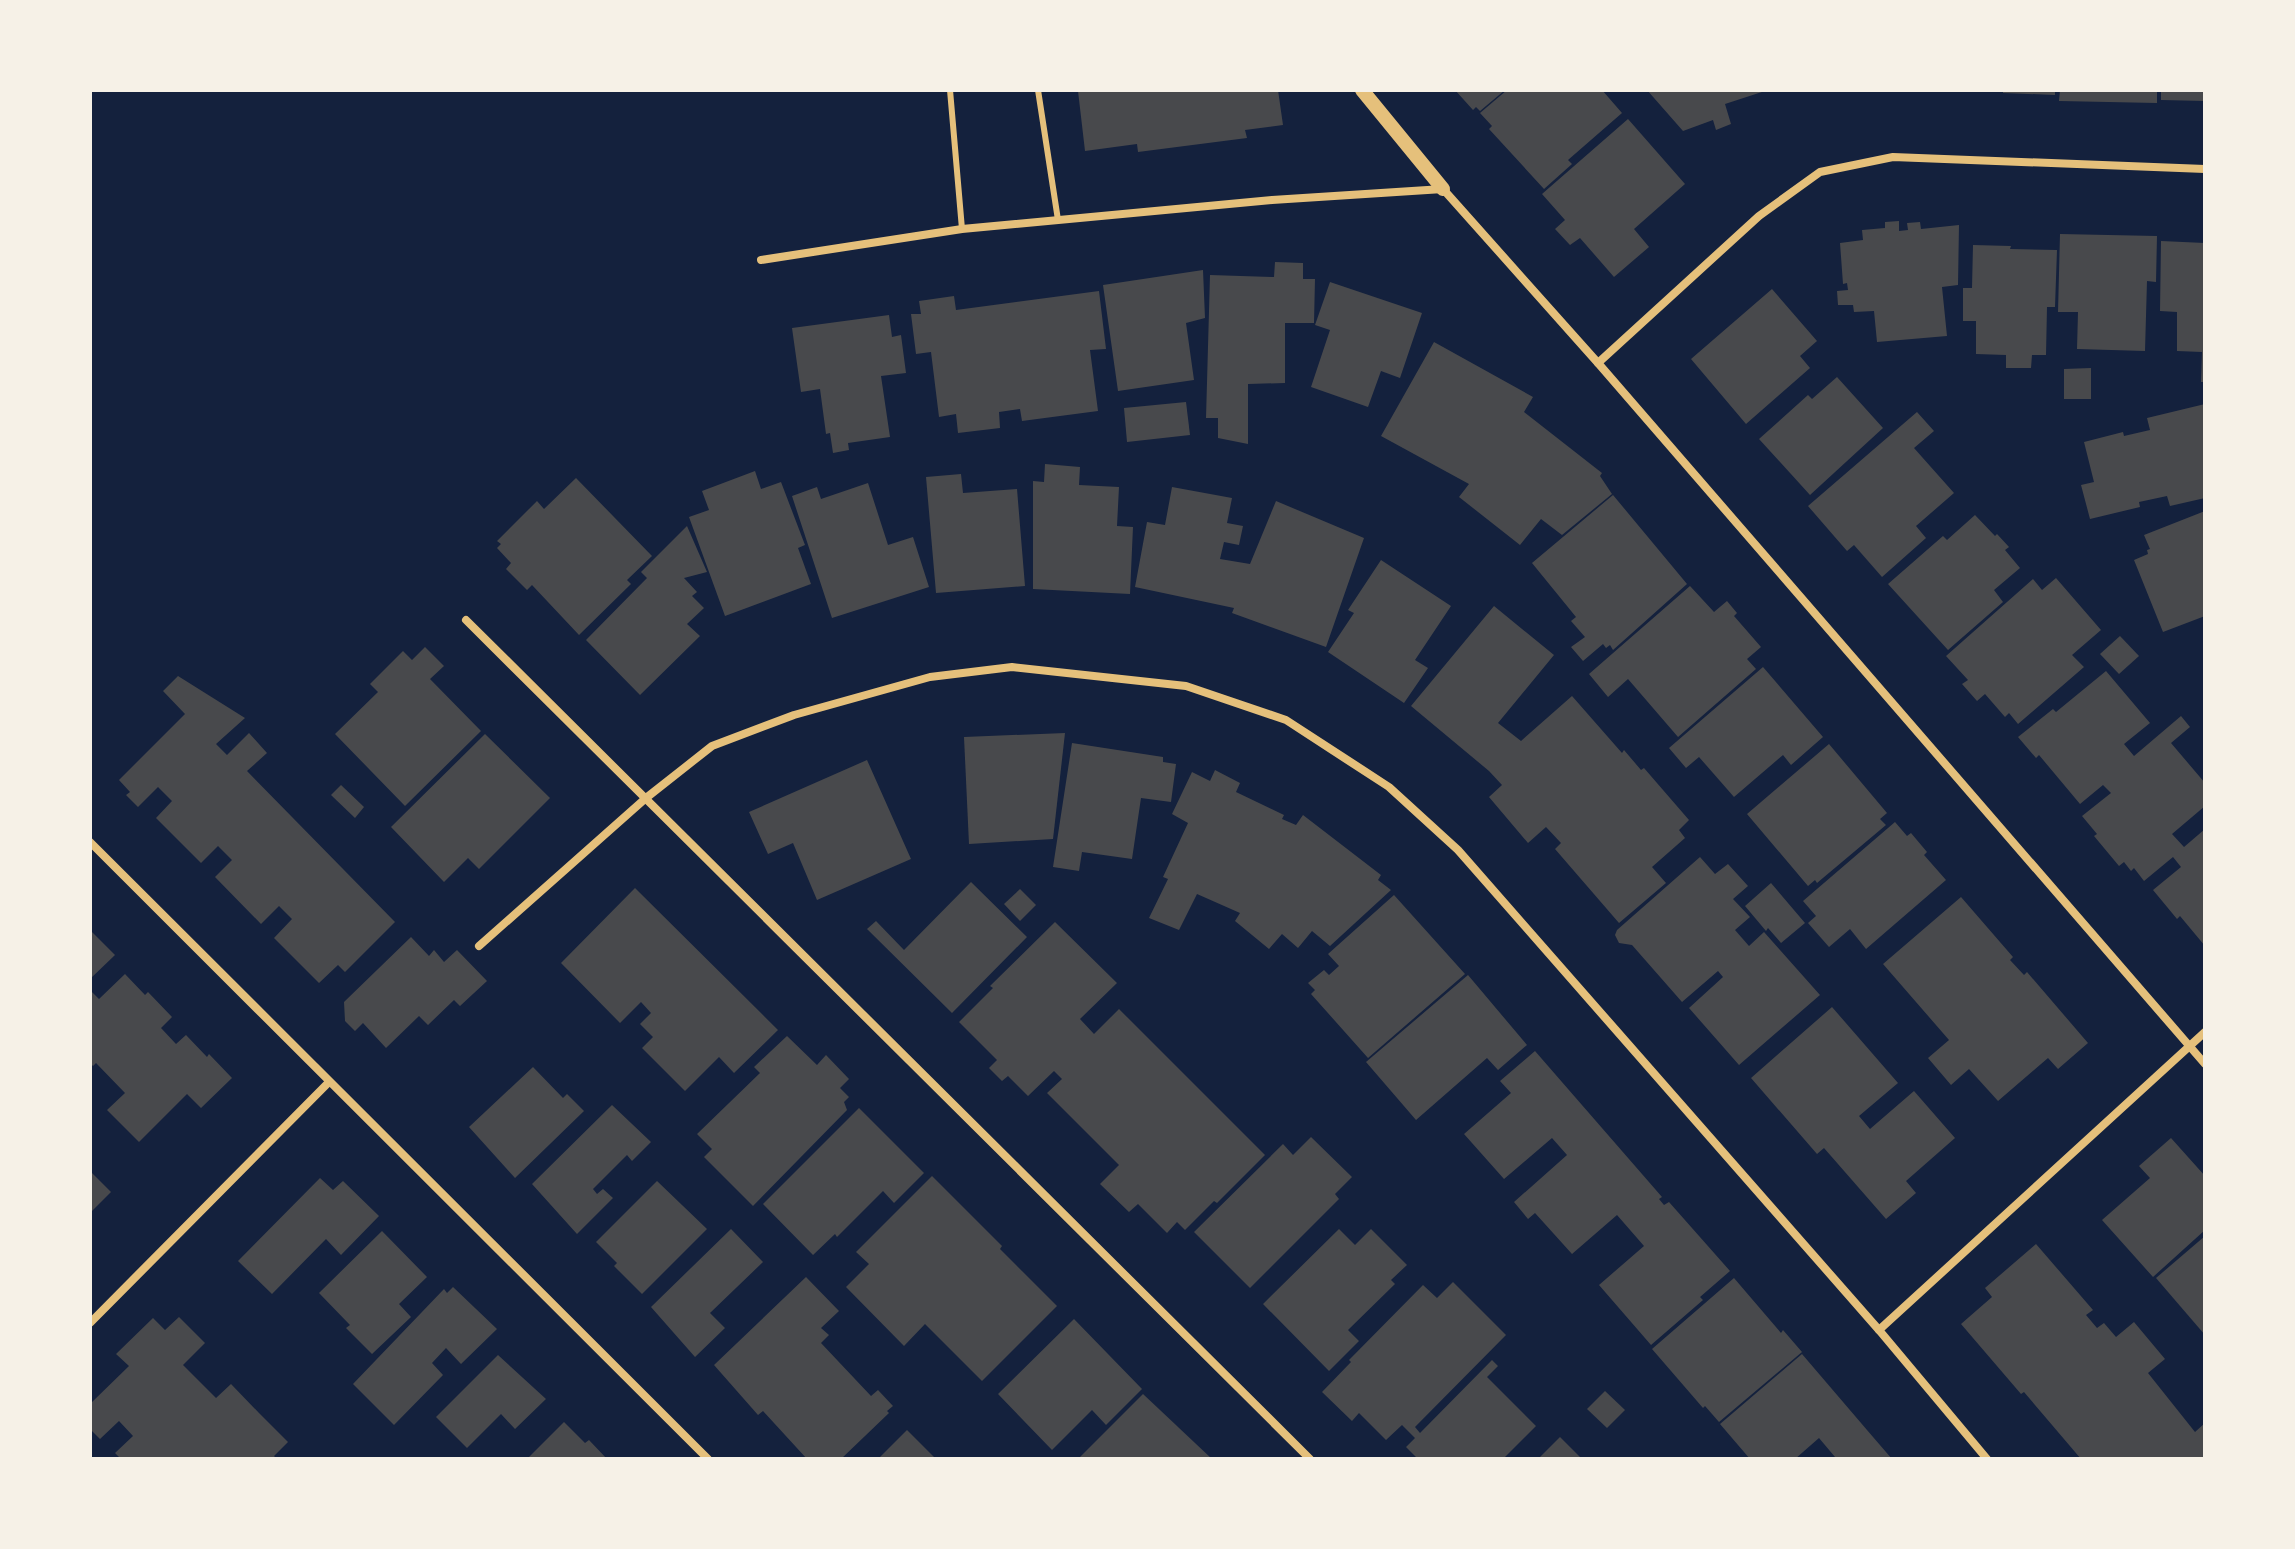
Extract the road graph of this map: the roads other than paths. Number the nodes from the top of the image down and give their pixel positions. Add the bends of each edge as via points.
1 (950, 90) edge
2 (1038, 90) edge
3 (1362, 90) edge
4 (2205, 169) edge
5 (1443, 189) junction
6 (1058, 220) junction
7 (962, 229) junction
8 (761, 260) dead end
9 (1598, 363) junction
10 (466, 620) dead end
11 (646, 798) junction
12 (90, 842) edge
13 (479, 946) dead end
14 (2205, 1032) edge
15 (2188, 1045) junction
16 (2205, 1064) edge
17 (329, 1082) junction
18 (90, 1323) edge
19 (1879, 1330) junction
20 (708, 1459) edge
21 (1310, 1459) edge
22 (1987, 1459) edge

1 - 7 lane
2 - 6 lane
3 - 5 street
4 - 9 street via 1893,157 1820,172 1759,216
5 - 6 street
5 - 9 street
6 - 7 street
7 - 8 street
9 - 15 street
10 - 11 street
11 - 13 street
11 - 19 street via 712,746 794,715 930,677 1012,667 1186,686 1286,720 1389,787 1458,850
11 - 21 street
12 - 17 street
14 - 15 street
15 - 16 street
15 - 19 street
17 - 18 street
17 - 20 street
19 - 22 street

